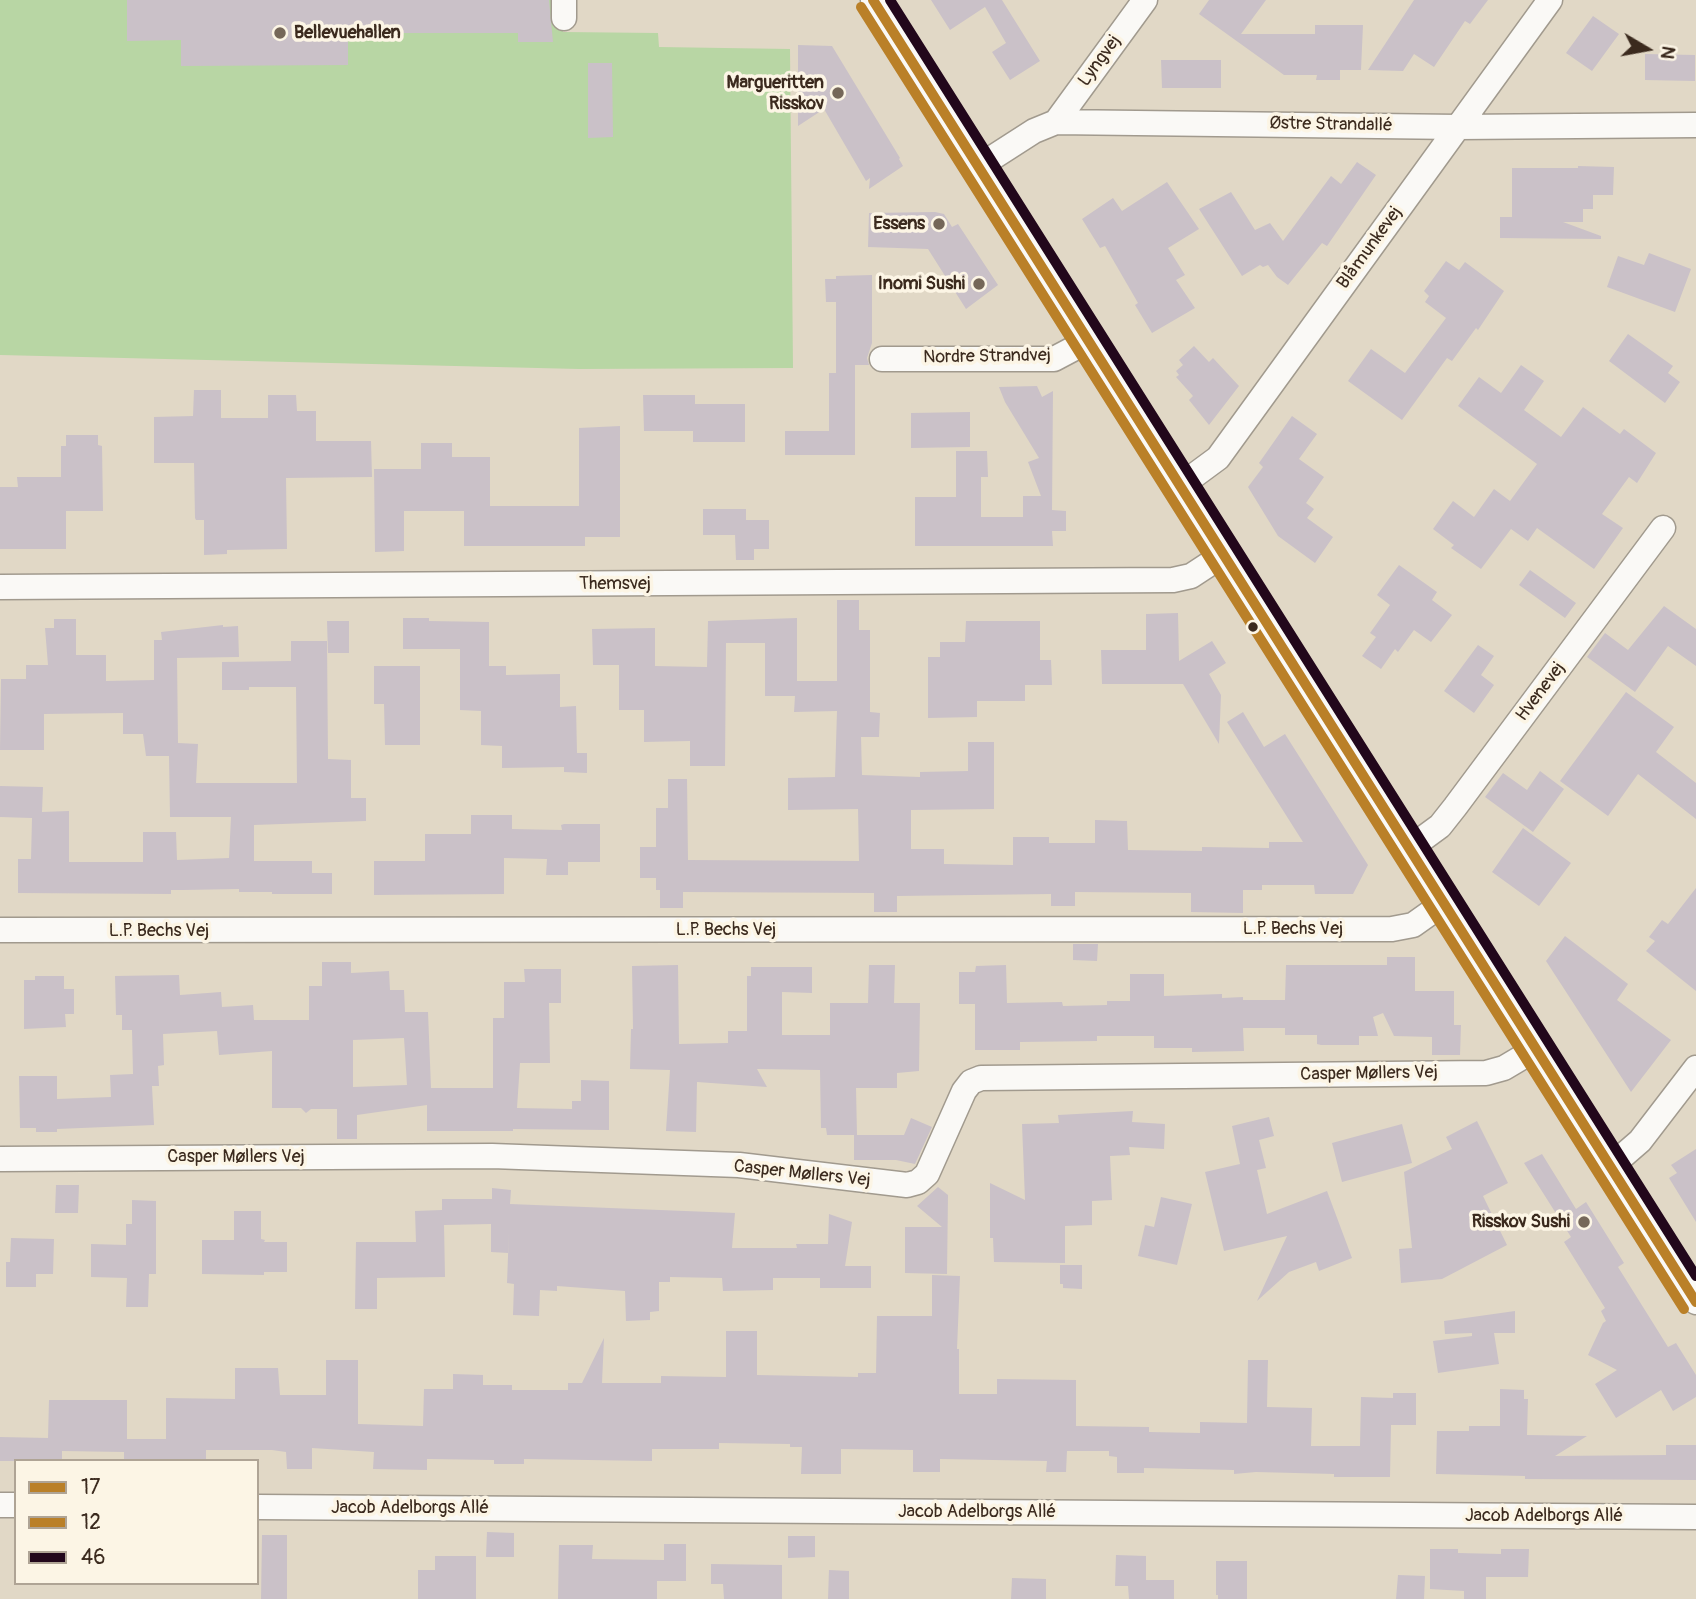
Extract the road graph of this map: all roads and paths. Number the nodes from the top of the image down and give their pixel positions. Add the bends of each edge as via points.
1 (873, 0) edge
2 (1145, 0) edge
3 (1550, 0) edge
4 (1056, 122) junction
5 (1696, 125) edge
6 (1458, 127) junction
7 (978, 167) junction
8 (1088, 341) junction
9 (882, 359) dead end
10 (1180, 486) junction
11 (1663, 528) dead end
12 (1223, 555) junction
13 (0, 587) edge
14 (1410, 848) junction
15 (1444, 903) junction
16 (0, 930) edge
17 (1536, 1049) junction
18 (1696, 1068) edge
19 (0, 1158) edge
20 (1610, 1167) junction
21 (1696, 1302) edge
22 (259, 1507) edge
23 (1696, 1517) edge

1 - 7 street
2 - 4 street, Lyngvej
3 - 6 street, Blåmunkevej
4 - 6 street, Østre Strandallé
4 - 7 street, Østre Strandallé
5 - 6 street, Østre Strandallé
6 - 10 street, Blåmunkevej via 1218,458
7 - 8 street
8 - 9 street, Nordre Strandvej via 1054,359
8 - 10 street
10 - 12 street
11 - 14 street, Hvenevej via 1440,826
12 - 13 street, Themsvej via 1191,576 1173,580
12 - 14 street
14 - 15 street
15 - 16 street, L.P. Bechs Vej via 1413,925 1392,929
15 - 17 street
17 - 19 street, Casper Møllers Vej via 1486,1073 981,1078 971,1082 957,1103 927,1174 907,1185 739,1165 492,1156
17 - 20 street
18 - 20 street via 1640,1141
20 - 21 street
22 - 23 street, Jacob Adelborgs Allé

